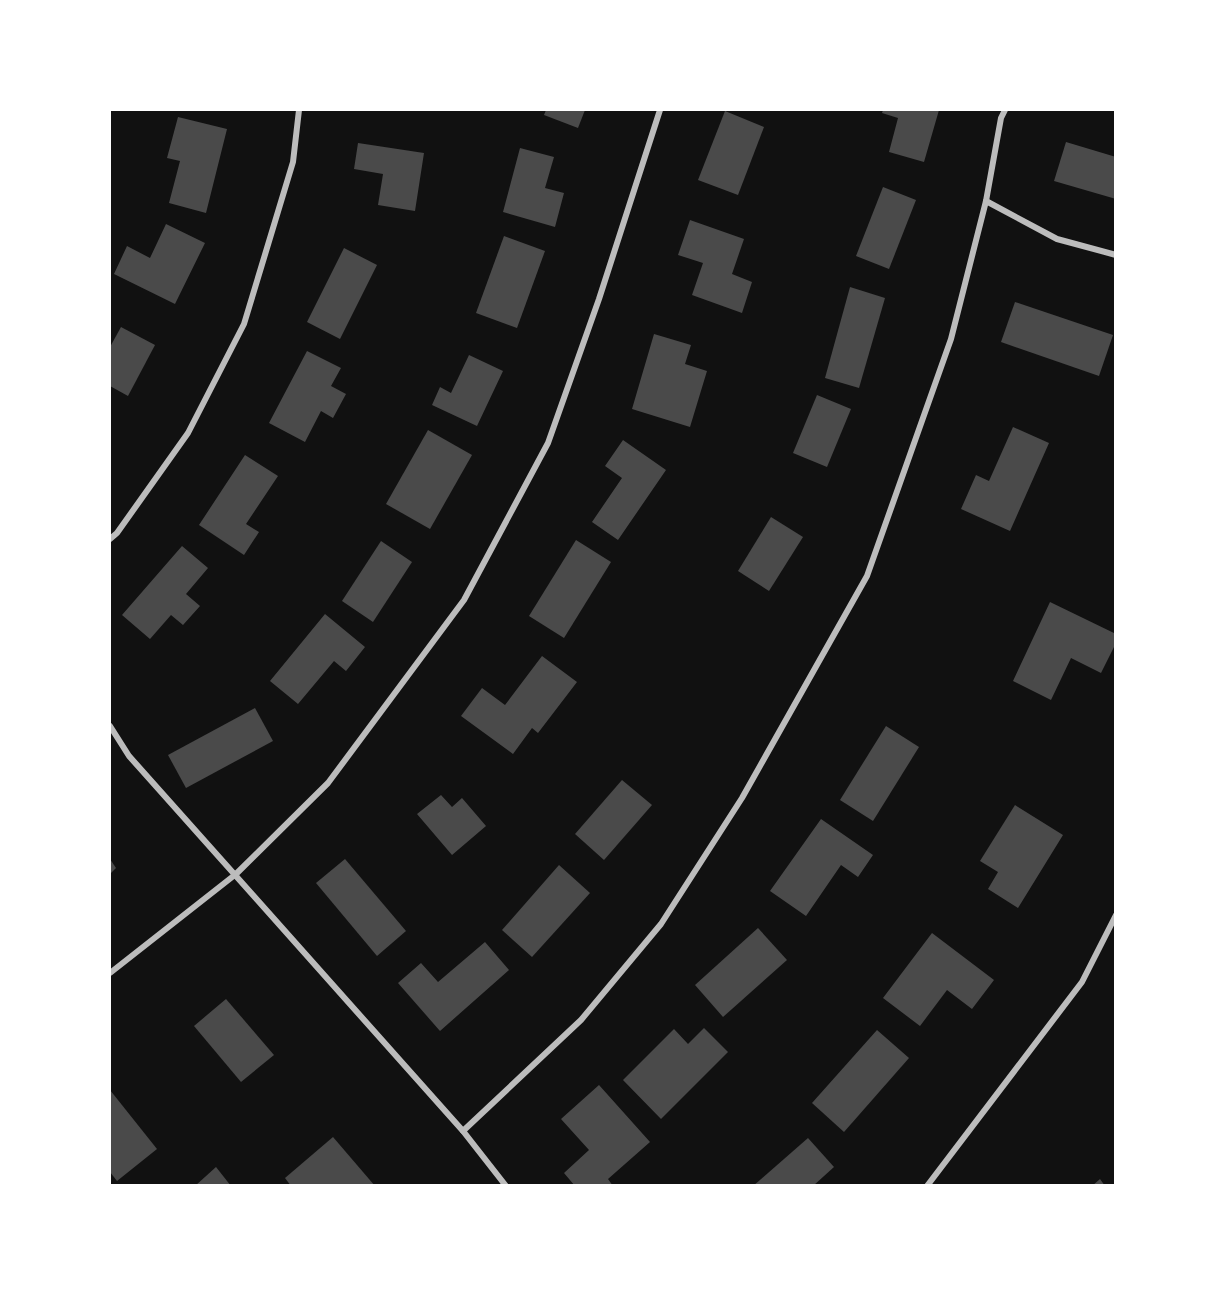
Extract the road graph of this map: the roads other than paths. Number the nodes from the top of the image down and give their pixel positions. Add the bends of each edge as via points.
1 (299, 110) edge
2 (660, 110) edge
3 (1005, 110) edge
4 (986, 201) junction
5 (1116, 255) edge
6 (110, 539) edge
7 (110, 726) edge
8 (236, 874) junction
9 (1116, 915) edge
10 (110, 973) edge
11 (463, 1131) junction
12 (506, 1185) edge
13 (927, 1185) edge

1 - 6 street via 292,162 244,324 188,433
2 - 8 street via 548,443 464,600 328,783
3 - 4 street
4 - 5 street via 1057,239
4 - 11 street via 951,339 867,576 748,788 660,924 581,1020
7 - 8 street via 129,756
8 - 10 street
8 - 11 street
9 - 13 street via 1082,982
11 - 12 street

